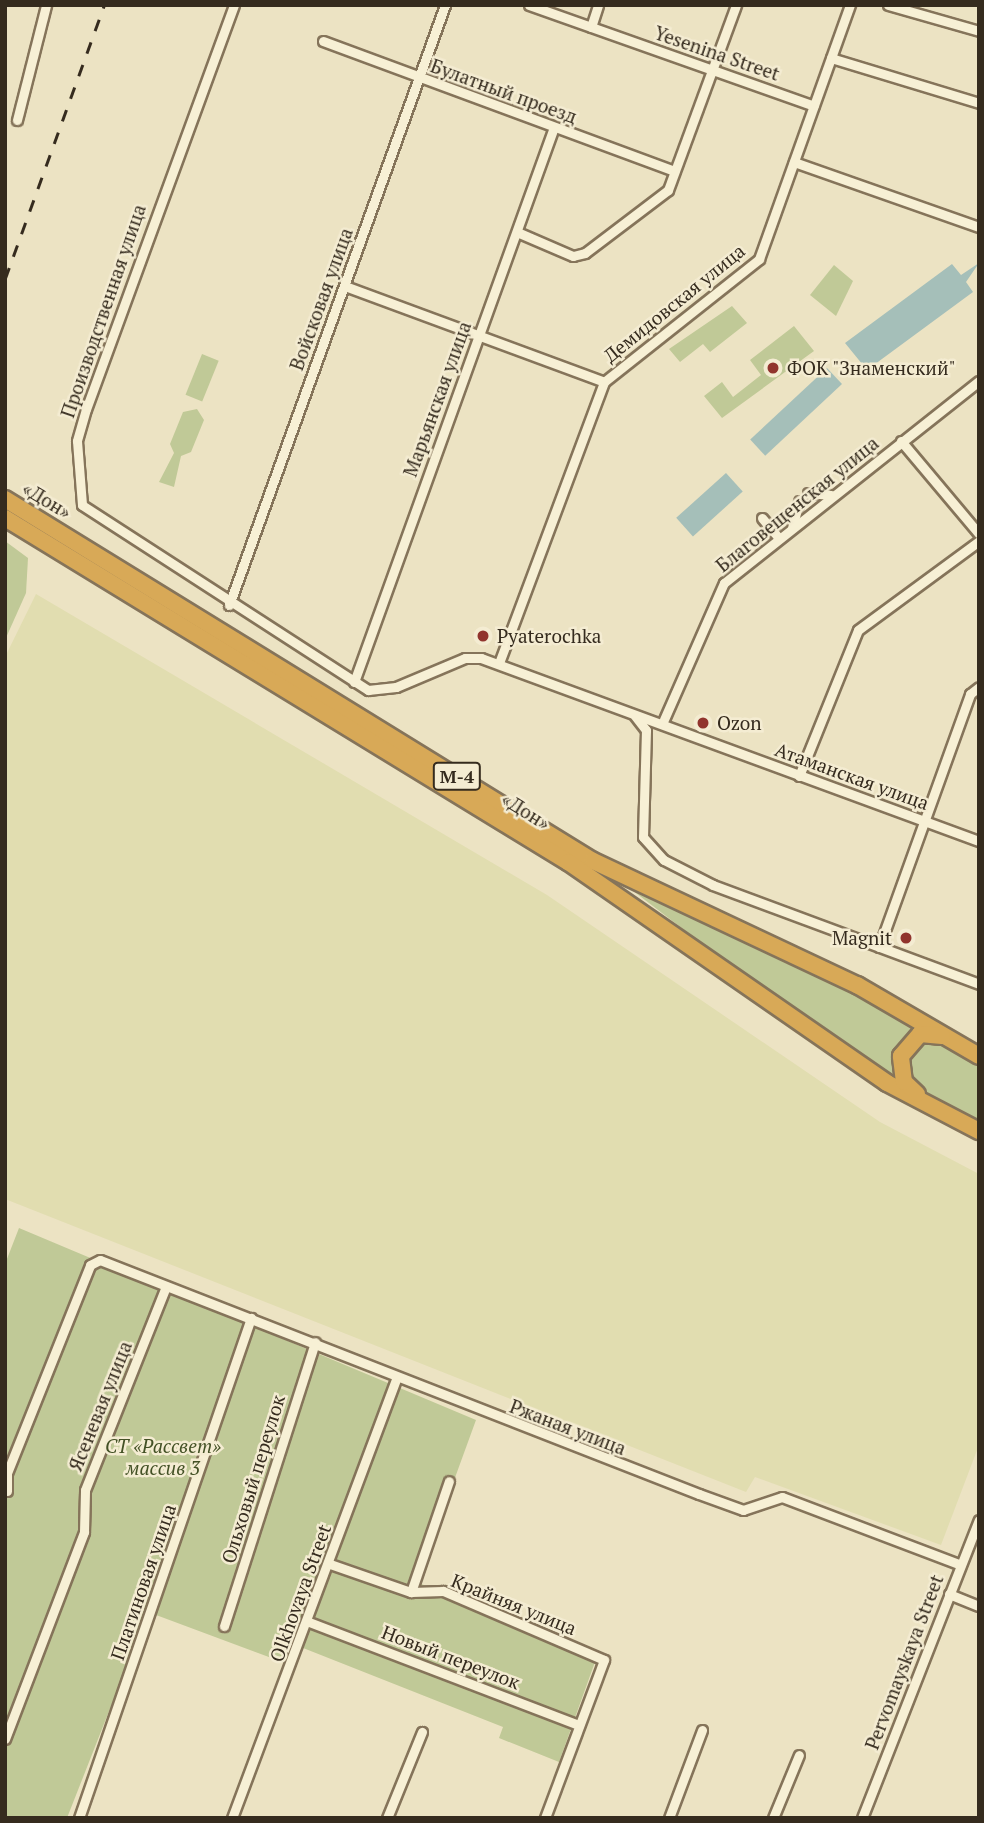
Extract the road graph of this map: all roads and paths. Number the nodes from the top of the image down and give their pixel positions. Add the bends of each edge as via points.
1 (46, 5) edge
2 (234, 5) edge
3 (445, 5) edge
4 (529, 5) edge
5 (598, 5) edge
6 (736, 5) edge
7 (850, 5) edge
8 (888, 5) edge
9 (591, 27) junction
10 (979, 31) edge
11 (323, 41) dead end
12 (831, 58) junction
13 (714, 70) junction
14 (419, 78) junction
15 (979, 103) edge
16 (814, 106) junction
17 (17, 120) dead end
18 (554, 127) junction
19 (794, 162) junction
20 (674, 171) junction
21 (979, 228) edge
22 (517, 232) junction
23 (345, 286) junction
24 (479, 334) junction
25 (979, 381) edge
26 (604, 382) junction
27 (901, 441) junction
28 (808, 493) dead end
29 (831, 495) junction
30 (5, 499) edge
31 (799, 501) dead end
32 (762, 517) dead end
33 (5, 518) edge
34 (792, 528) junction
35 (979, 534) edge
36 (779, 538) junction
37 (979, 541) edge
38 (229, 605) junction
39 (499, 663) junction
40 (354, 682) junction
41 (979, 687) edge
42 (634, 715) junction
43 (662, 724) junction
44 (799, 776) junction
45 (924, 821) junction
46 (979, 841) edge
47 (879, 947) junction
48 (979, 984) edge
49 (948, 1038) junction
50 (979, 1056) edge
51 (979, 1131) edge
52 (166, 1286) junction
53 (251, 1318) junction
54 (315, 1342) junction
55 (396, 1379) junction
56 (449, 1481) dead end
57 (6, 1493) edge
58 (979, 1520) edge
59 (330, 1564) junction
60 (961, 1565) junction
61 (411, 1592) junction
62 (950, 1594) junction
63 (979, 1606) edge
64 (309, 1622) junction
65 (224, 1626) dead end
66 (579, 1725) junction
67 (702, 1730) dead end
68 (422, 1732) dead end
69 (5, 1739) edge
70 (799, 1755) dead end
71 (79, 1818) edge
72 (232, 1818) edge
73 (387, 1818) edge
74 (545, 1818) edge
75 (669, 1818) edge
76 (774, 1818) edge
77 (862, 1818) edge

1 - 17 street
2 - 38 street, Производственная улица via 86,409 76,467 82,505
3 - 14 street, Войсковая улица
4 - 9 street, Yesenina Street
5 - 9 street
6 - 13 street
7 - 12 street, Демидовская улица
8 - 10 street
9 - 13 street, Yesenina Street
11 - 14 street, Булатный проезд
12 - 15 street
12 - 16 street, Демидовская улица
13 - 16 street, Yesenina Street
13 - 20 street
14 - 18 street, Булатный проезд
14 - 23 street, Войсковая улица
16 - 19 street, Демидовская улица
18 - 20 street, Булатный проезд
18 - 22 street, Марьянская улица
19 - 21 street
19 - 26 street, Демидовская улица via 759,260
20 - 22 street via 668,190 585,253 573,256
22 - 24 street, Марьянская улица
23 - 24 street
23 - 38 street, Войсковая улица
24 - 26 street
24 - 40 street, Марьянская улица
25 - 27 street, Благовещенская улица
26 - 39 street, Демидовская улица
27 - 29 street, Благовещенская улица
27 - 35 street
28 - 29 street
29 - 34 street, Благовещенская улица
30 - 49 highway, «Дон» / М-4 via 593,861 857,985
31 - 34 street
32 - 36 street
33 - 51 highway, «Дон» / М-4 via 556,855 887,1083
34 - 36 street, Благовещенская улица
36 - 43 street, Благовещенская улица via 724,583
37 - 44 street via 858,630
38 - 40 street, Производственная улица
39 - 40 street, Атаманская улица via 465,657 383,691
39 - 42 street, Атаманская улица
41 - 45 street via 970,694
42 - 43 street, Атаманская улица
42 - 47 street via 646,730 640,820 651,850 713,885
43 - 44 street, Атаманская улица
44 - 45 street, Атаманская улица
45 - 46 street, Атаманская улица
45 - 47 street
47 - 48 street
49 - 50 highway, «Дон» / М-4
49 - 51 highway, М-4 via 931,1032 906,1046 904,1082
52 - 53 street, Ржаная улица
52 - 57 street, Ржаная улица via 94,1259 8,1473
52 - 69 street, Ясеневая улица via 85,1490 84,1532
53 - 54 street, Ржаная улица
53 - 71 street, Платиновая улица
54 - 55 street, Ржаная улица
54 - 65 street, Ольховый переулок
55 - 59 street, Olkhovaya Street
55 - 60 street, Ржаная улица via 743,1510 782,1497
56 - 61 street
58 - 60 street, Pervomayskaya Street
59 - 61 street, Крайняя улица
59 - 64 street, Olkhovaya Street
60 - 62 street, Pervomayskaya Street
61 - 66 street, Крайняя улица via 443,1591 604,1660
62 - 63 street
62 - 77 street, Pervomayskaya Street
64 - 66 street, Новый переулок
64 - 72 street, Olkhovaya Street
66 - 74 street
67 - 75 street
68 - 73 street
70 - 76 street

